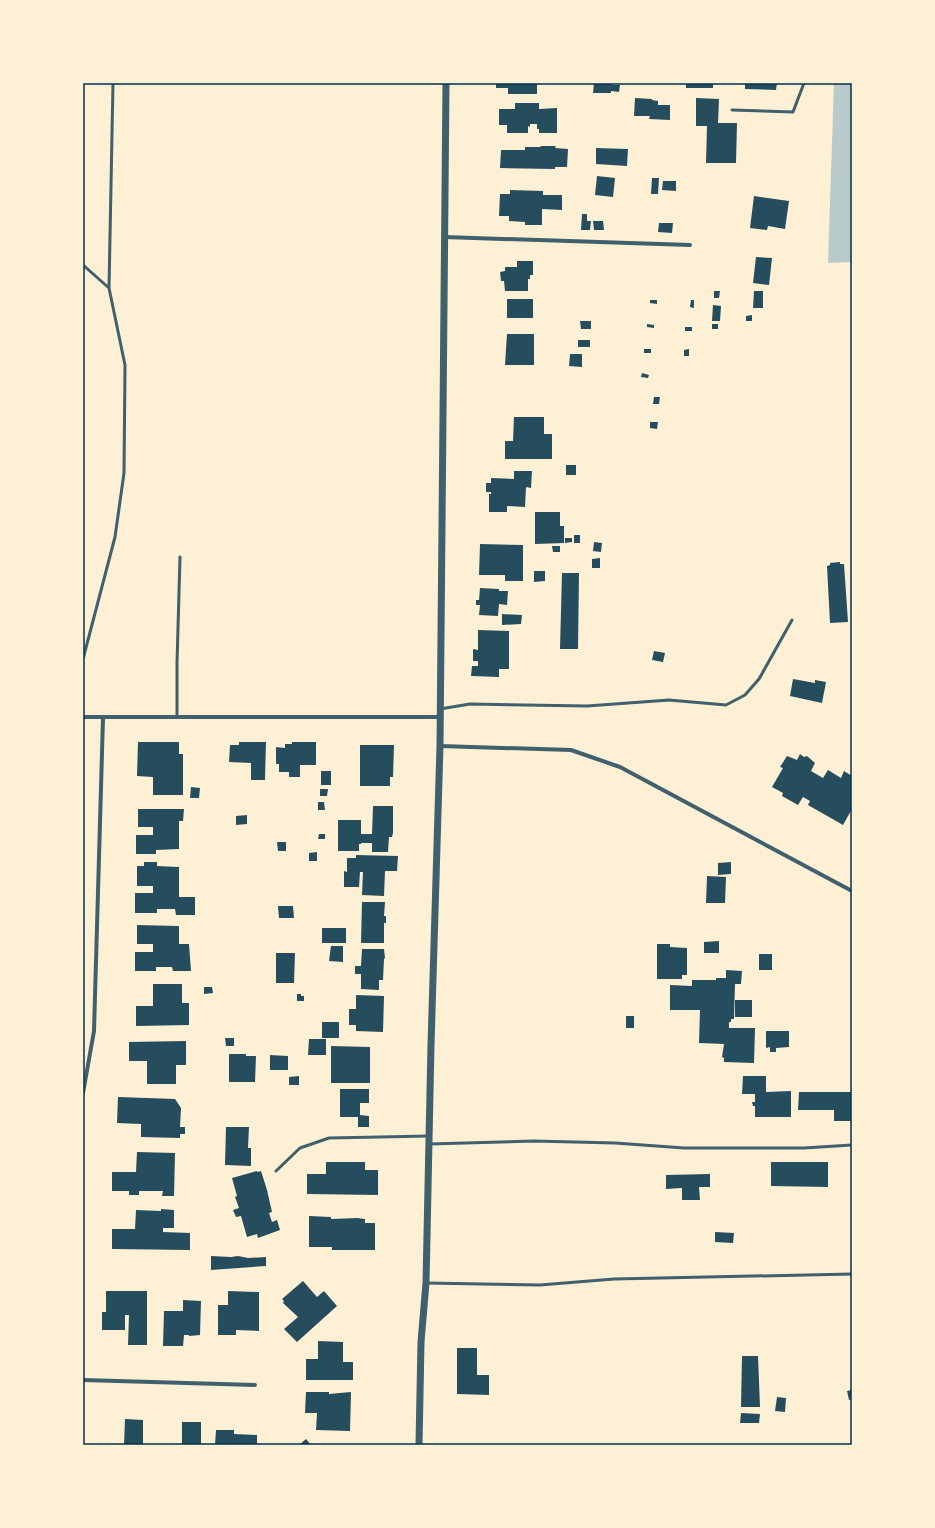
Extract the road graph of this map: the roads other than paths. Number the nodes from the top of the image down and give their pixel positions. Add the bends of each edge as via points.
1 (113, 83) edge
2 (446, 83) edge
3 (804, 83) edge
4 (732, 110) dead end
5 (444, 238) junction
6 (690, 245) dead end
7 (83, 265) edge
8 (109, 288) junction
9 (180, 557) dead end
10 (792, 620) dead end
11 (83, 659) edge
12 (440, 709) junction
13 (83, 717) edge
14 (177, 717) junction
15 (440, 717) junction
16 (103, 718) junction
17 (440, 746) junction
18 (852, 891) edge
19 (83, 1093) edge
20 (429, 1136) junction
21 (429, 1144) junction
22 (852, 1145) edge
23 (276, 1171) dead end
24 (852, 1274) edge
25 (426, 1283) junction
26 (83, 1380) edge
27 (256, 1385) dead end
28 (419, 1445) edge

1 - 8 lane
2 - 5 street
3 - 4 lane via 793,112
5 - 6 street
5 - 12 street
7 - 8 lane
8 - 11 lane via 125,365 124,473 115,537
9 - 14 lane via 176,663
10 - 12 lane via 759,679 745,695 726,705 668,700 587,706 470,704
12 - 15 street
13 - 16 street
14 - 15 street
14 - 16 street
15 - 17 street
16 - 19 street via 94,1031
17 - 18 street via 571,750 620,766
17 - 20 street
20 - 21 street
20 - 23 lane via 329,1138 300,1148
21 - 22 lane via 541,1141 684,1148 804,1148
21 - 25 street
24 - 25 lane via 614,1279 540,1285
25 - 28 street
26 - 27 street

